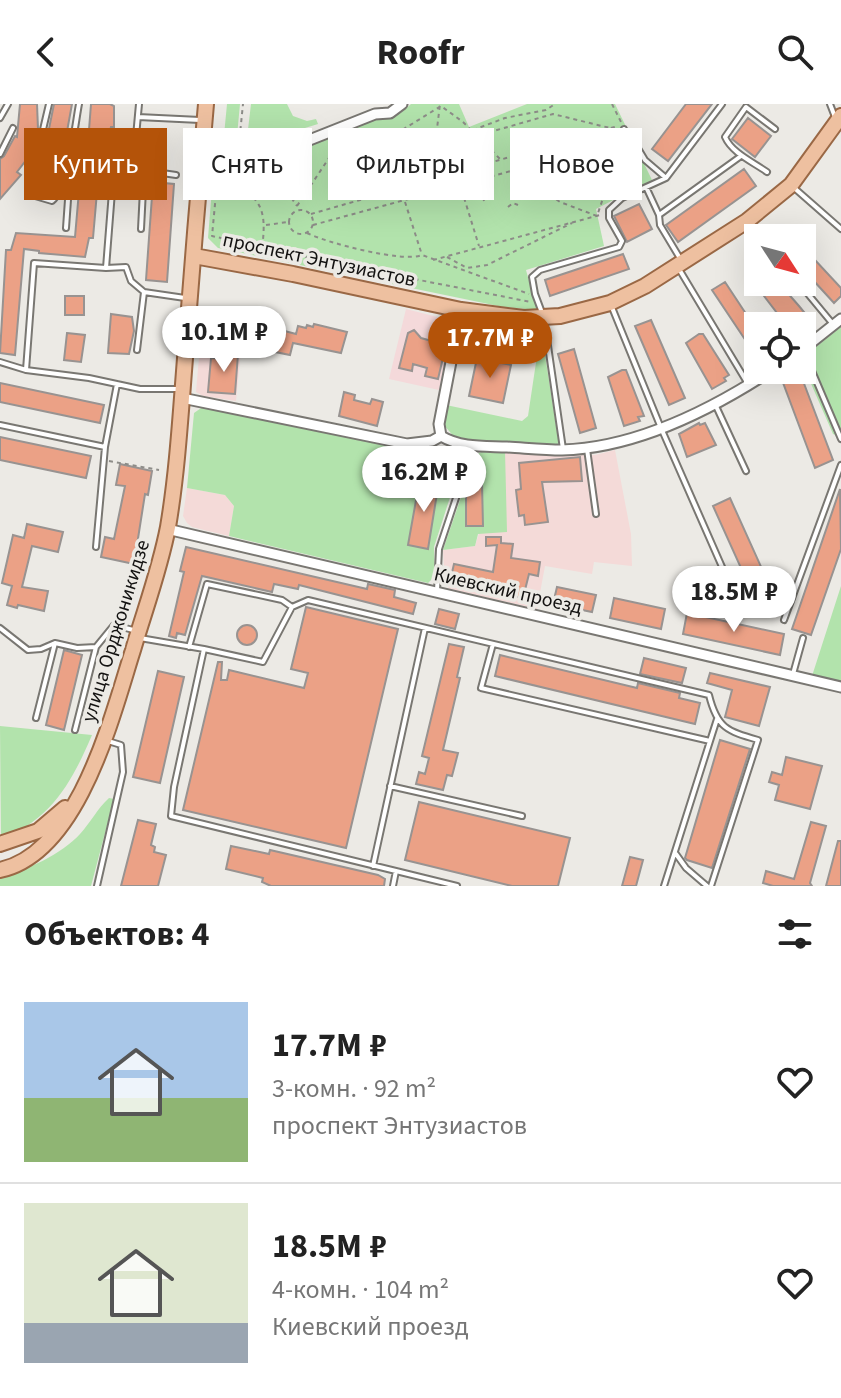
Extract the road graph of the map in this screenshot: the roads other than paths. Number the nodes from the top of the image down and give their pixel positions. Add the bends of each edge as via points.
1 (8, 104) edge
2 (49, 104) edge
3 (79, 104) edge
4 (139, 104) edge
5 (206, 104) edge
6 (402, 104) edge
7 (722, 104) edge
8 (830, 104) edge
9 (138, 117) junction
10 (0, 118) edge
11 (839, 119) edge
12 (204, 121) junction
13 (623, 127) road end
14 (13, 128) dead end
15 (43, 128) edge
16 (75, 128) edge
17 (137, 128) edge
18 (204, 128) edge
19 (775, 129) dead end
20 (312, 139) edge
21 (0, 154) edge
22 (742, 155) junction
23 (767, 172) dead end
24 (167, 174) edge
25 (176, 175) dead end
26 (666, 178) junction
27 (791, 185) junction
28 (646, 187) junction
29 (68, 200) edge
30 (111, 200) edge
31 (142, 200) edge
32 (199, 200) edge
33 (659, 215) junction
34 (747, 221) junction
35 (749, 224) edge
36 (66, 228) dead end
37 (141, 229) dead end
38 (841, 229) edge
39 (194, 256) junction
40 (680, 265) junction
41 (106, 268) junction
42 (144, 292) junction
43 (812, 296) edge
44 (190, 298) junction
45 (610, 303) junction
46 (461, 310) junction
47 (544, 318) junction
48 (837, 322) edge
49 (816, 339) edge
50 (137, 350) dead end
51 (0, 362) edge
52 (26, 370) junction
53 (744, 377) edge
54 (816, 382) edge
55 (117, 384) junction
56 (748, 384) edge
57 (182, 394) junction
58 (714, 403) junction
59 (0, 425) edge
60 (661, 428) junction
61 (441, 436) junction
62 (841, 439) edge
63 (470, 445) junction
64 (105, 447) junction
65 (587, 447) junction
66 (563, 450) junction
67 (841, 465) edge
68 (746, 471) dead end
69 (596, 514) dead end
70 (167, 529) junction
71 (96, 547) dead end
72 (436, 593) junction
73 (737, 601) dead end
74 (292, 607) junction
75 (784, 620) dead end
76 (0, 628) edge
77 (425, 628) junction
78 (138, 634) junction
79 (803, 638) dead end
80 (55, 643) junction
81 (493, 644) junction
82 (96, 647) junction
83 (189, 647) junction
84 (204, 649) junction
85 (793, 675) junction
86 (841, 687) edge
87 (36, 718) dead end
88 (717, 719) junction
89 (75, 730) dead end
90 (105, 740) junction
91 (710, 741) junction
92 (85, 784) junction
93 (390, 786) junction
94 (522, 816) dead end
95 (0, 844) edge
96 (676, 854) junction
97 (373, 866) junction
98 (0, 870) edge
99 (396, 871) junction
100 (97, 886) edge
101 (393, 886) edge
102 (457, 886) edge
103 (664, 886) edge
104 (709, 886) edge

1 - 10 lane
2 - 15 lane
3 - 16 lane
4 - 9 lane
5 - 12 main road, улица Орджоникидзе
6 - 20 street via 390,113
7 - 26 lane
8 - 11 lane
9 - 12 lane
9 - 17 lane
11 - 27 main road, проспект Энтузиастов
12 - 18 main road, улица Орджоникидзе
13 - 26 lane via 624,140 633,140 645,160
14 - 21 lane
19 - 22 lane via 746,107 725,137
22 - 23 lane
22 - 33 lane
24 - 25 lane
26 - 28 lane
27 - 34 main road, проспект Энтузиастов
27 - 38 lane
28 - 33 lane
28 - 47 lane via 609,210 621,245 532,277
29 - 36 lane
30 - 41 lane
31 - 37 lane
32 - 39 main road, улица Орджоникидзе
33 - 40 lane
34 - 35 lane
34 - 40 main road, проспект Энтузиастов
39 - 44 main road, улица Орджоникидзе
39 - 46 main road, проспект Энтузиастов
40 - 45 main road, проспект Энтузиастов
40 - 53 lane
41 - 42 lane via 126,267 131,281
41 - 52 lane via 34,263
42 - 44 lane
42 - 50 lane
43 - 48 lane
44 - 57 main road, улица Орджоникидзе
45 - 47 main road, проспект Энтузиастов
45 - 60 lane
46 - 47 main road, проспект Энтузиастов
46 - 61 street
47 - 66 lane
48 - 49 street
51 - 52 lane
52 - 55 lane
54 - 62 lane
55 - 57 lane
55 - 64 lane
56 - 58 street
57 - 61 street via 407,444
57 - 70 main road, улица Орджоникидзе
58 - 60 street
58 - 68 lane
59 - 64 lane
60 - 65 street
60 - 73 lane
61 - 63 street
63 - 66 street
63 - 72 lane via 439,549
64 - 71 lane
65 - 66 street
65 - 69 lane
67 - 75 lane
70 - 72 street, Киевский проезд
70 - 78 main road, улица Орджоникидзе
72 - 85 street, Киевский проезд
74 - 77 lane via 308,600
74 - 83 lane via 282,600 207,584
74 - 84 lane via 263,662
76 - 80 lane via 28,650
77 - 81 lane
77 - 93 lane
78 - 82 lane via 114,625
78 - 83 lane
78 - 90 main road, улица Орджоникидзе
79 - 85 lane
80 - 82 lane
80 - 87 lane
81 - 88 lane via 709,695
81 - 91 lane via 481,688
82 - 89 lane
83 - 84 lane
84 - 97 lane via 171,816
85 - 86 street, Киевский проезд
88 - 91 lane
88 - 104 lane via 730,732 758,740
90 - 92 main road, улица Орджоникидзе
90 - 100 lane via 121,745 123,772
91 - 96 lane
92 - 95 main road, улица Орджоникидзе via 38,831
92 - 98 main road, улица Орджоникидзе via 54,834 22,861
93 - 94 lane
93 - 97 lane
96 - 103 lane
96 - 104 lane
97 - 99 lane
99 - 101 lane
99 - 102 lane

